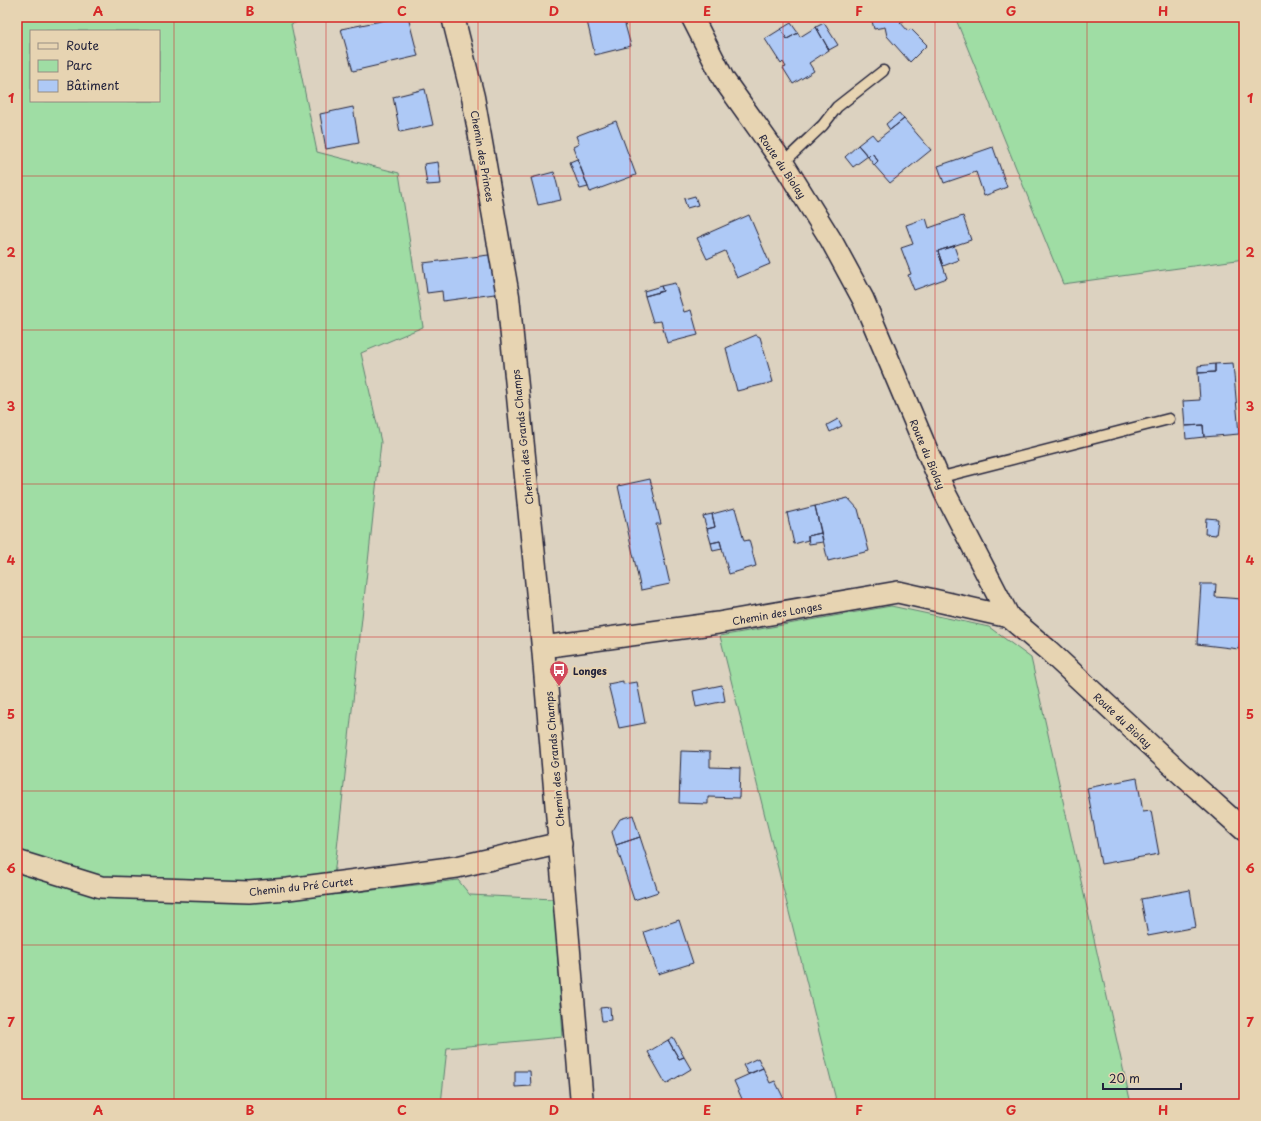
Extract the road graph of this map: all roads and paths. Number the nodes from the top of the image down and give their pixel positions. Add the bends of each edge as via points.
1 (453, 17) edge
2 (692, 17) edge
3 (884, 71) dead end
4 (783, 163) junction
5 (508, 296) joint
6 (1169, 419) dead end
7 (938, 478) junction
8 (1009, 617) junction
9 (543, 647) junction
10 (1244, 830) edge
11 (561, 843) junction
12 (17, 861) edge
13 (582, 1104) edge

1 - 5 street, Chemin des Princes via 473,97
2 - 4 street, Route du Biolay via 724,80
3 - 4 lane via 837,107
4 - 7 street, Route du Biolay via 831,240 863,299
5 - 9 street, Chemin des Grands Champs
6 - 7 lane
7 - 8 street, Route du Biolay
8 - 9 street, Chemin des Longes via 898,592 718,623
8 - 10 street, Route du Biolay via 1049,650
9 - 11 street, Chemin des Grands Champs
11 - 12 street, Chemin du Pré Curtet via 457,867 249,892 101,887
11 - 13 street, Chemin des Grands Champs

